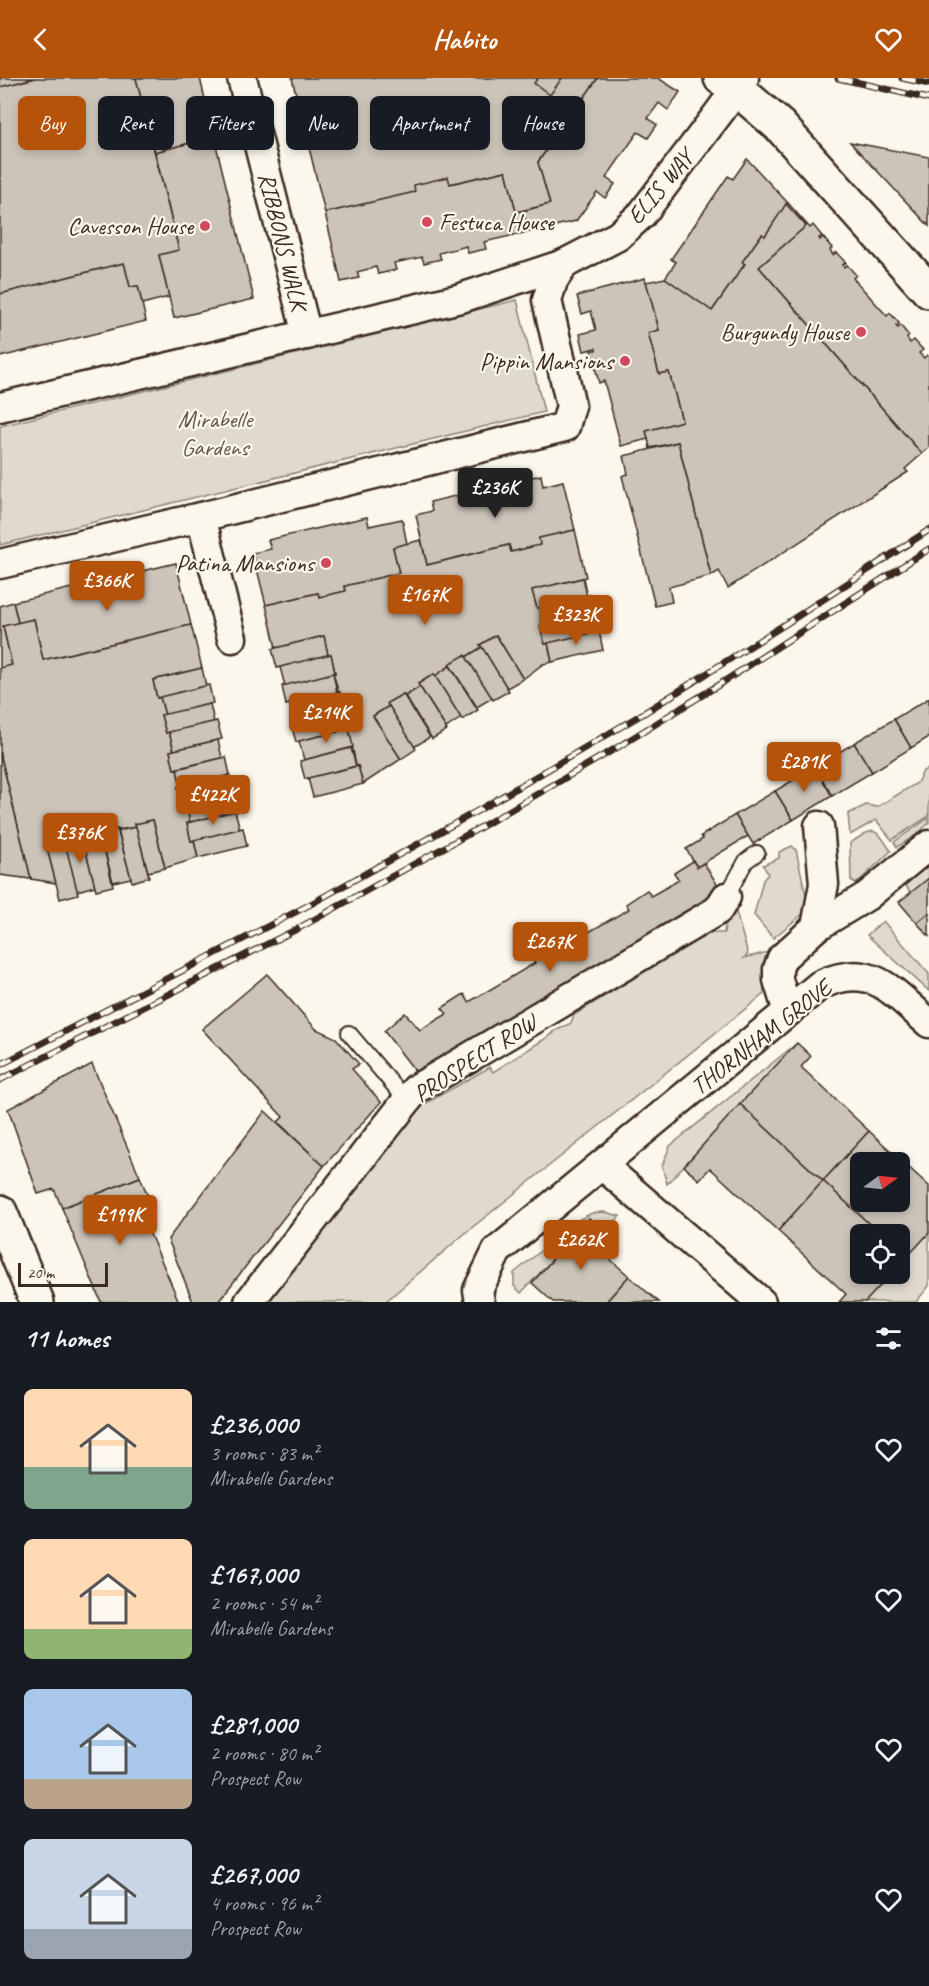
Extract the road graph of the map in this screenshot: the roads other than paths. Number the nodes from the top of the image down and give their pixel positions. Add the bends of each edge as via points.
1 (242, 78) edge
2 (734, 81) edge
3 (564, 264) junction
4 (518, 279) junction
5 (929, 291) edge
6 (547, 300) junction
7 (307, 335) junction
8 (0, 407) edge
9 (201, 517) junction
10 (0, 564) edge
11 (232, 638) dead end
12 (819, 826) dead end
13 (929, 845) edge
14 (757, 853) dead end
15 (726, 897) joint
16 (816, 927) junction
17 (788, 1012) junction
18 (929, 1023) edge
19 (349, 1033) dead end
20 (406, 1101) junction
21 (602, 1165) junction
22 (0, 1212) edge
23 (37, 1302) edge
24 (249, 1302) edge
25 (480, 1302) edge
26 (761, 1302) edge

1 - 7 street, RIBBONS WALK
2 - 3 street, ELIS WAY via 642,214 618,236
2 - 5 street via 780,126
3 - 4 street
3 - 6 street
4 - 6 street
4 - 7 street via 462,298
6 - 9 street via 571,406 565,427
7 - 8 street
9 - 10 street
9 - 11 street
12 - 16 street via 824,884
13 - 16 street via 867,896
14 - 15 lane via 746,861
15 - 20 street, PROSPECT ROW via 718,910 416,1089
16 - 17 street via 782,958 778,969
17 - 18 street, THORNHAM GROVE via 834,978 866,976 880,981
17 - 21 street, THORNHAM GROVE
19 - 20 lane
20 - 24 street, PROSPECT ROW
21 - 25 street, THORNHAM GROVE via 497,1251 478,1290
21 - 26 street
22 - 23 street

